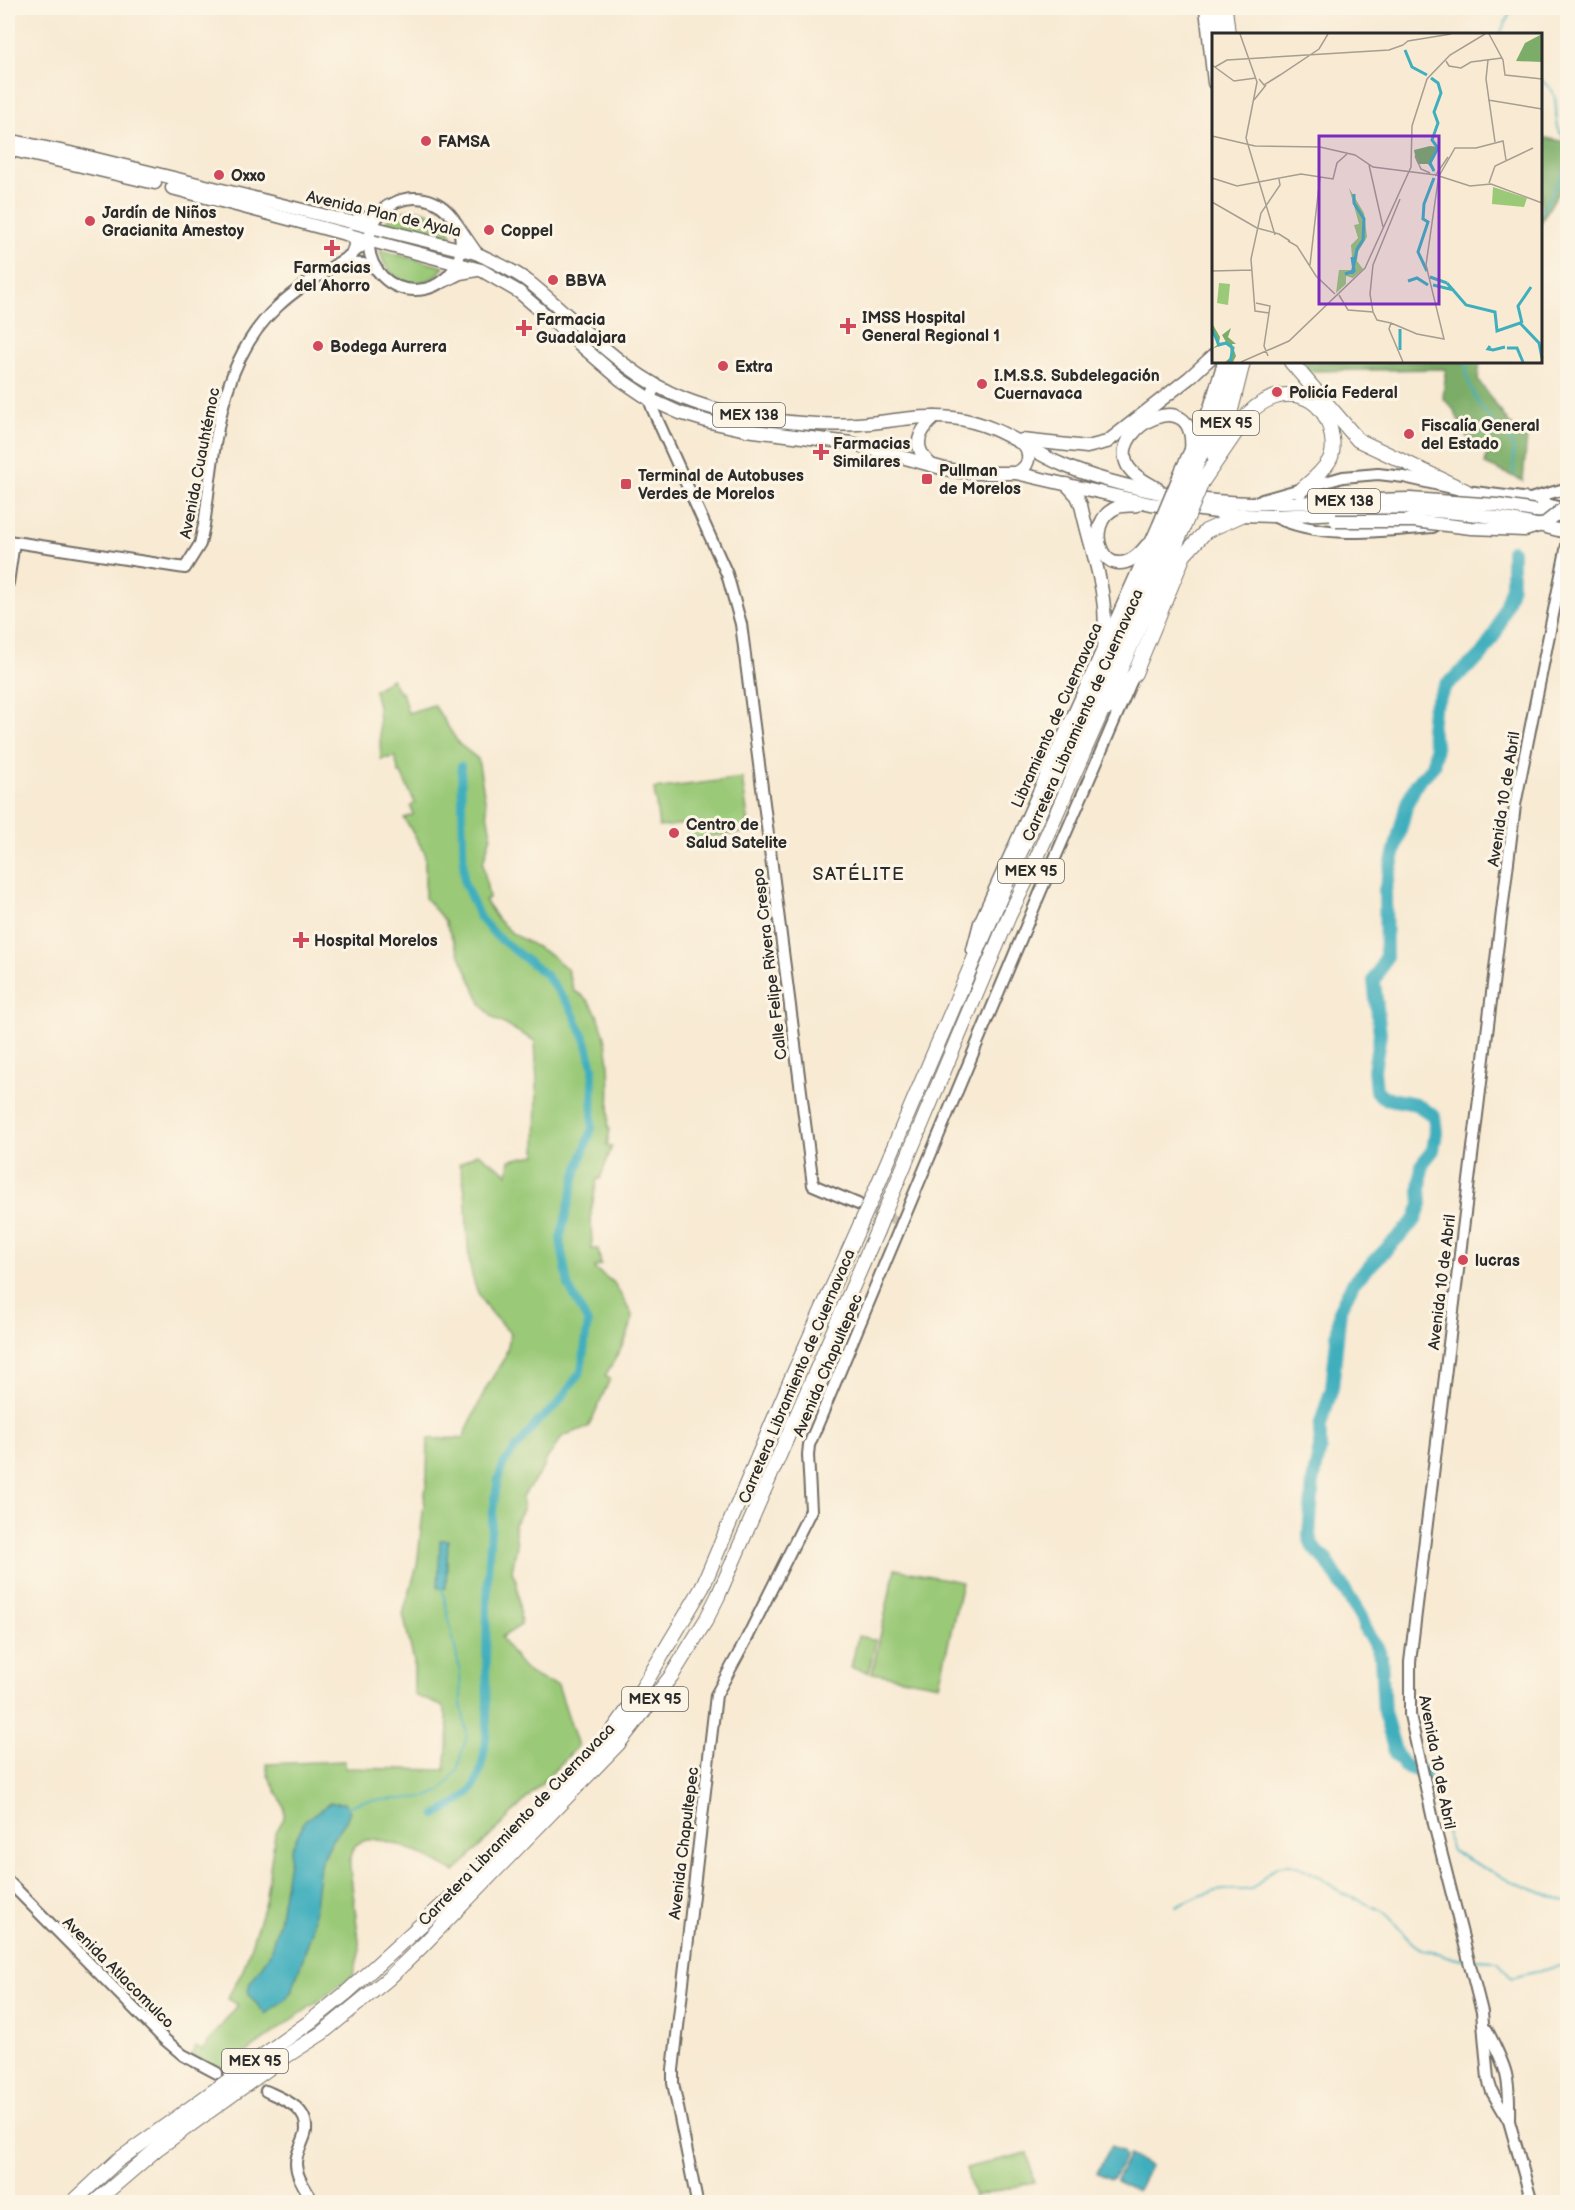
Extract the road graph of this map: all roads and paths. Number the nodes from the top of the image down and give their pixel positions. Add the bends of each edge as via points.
1 (1206, 8) edge
2 (1215, 8) edge
3 (1225, 8) edge
4 (1230, 8) edge
5 (1217, 33) edge
6 (1227, 33) edge
7 (1233, 33) edge
8 (1212, 64) edge
9 (8, 140) edge
10 (8, 149) edge
11 (389, 206) junction
12 (456, 224) junction
13 (373, 226) junction
14 (348, 228) junction
15 (370, 240) junction
16 (460, 248) junction
17 (476, 253) junction
18 (352, 254) junction
19 (338, 263) junction
20 (456, 263) junction
21 (377, 269) junction
22 (480, 270) junction
23 (442, 282) junction
24 (1212, 357) edge
25 (1224, 363) edge
26 (1232, 363) edge
27 (1243, 363) edge
28 (1292, 363) edge
29 (656, 386) junction
30 (650, 399) junction
31 (935, 417) junction
32 (1021, 442) junction
33 (1191, 451) junction
34 (929, 463) junction
35 (1016, 473) junction
36 (1188, 479) junction
37 (1066, 483) junction
38 (1299, 491) junction
39 (1466, 491) junction
40 (1566, 492) edge
41 (1164, 493) junction
42 (1530, 499) junction
43 (1250, 503) junction
44 (1151, 504) junction
45 (1568, 508) edge
46 (1242, 515) junction
47 (1273, 516) junction
48 (1333, 517) junction
49 (1568, 519) edge
50 (1466, 527) junction
51 (1503, 528) junction
52 (1166, 530) junction
53 (1568, 533) edge
54 (1568, 539) edge
55 (11, 542) edge
56 (8, 583) edge
57 (1103, 651) junction
58 (1135, 673) junction
59 (1095, 726) junction
60 (969, 969) junction
61 (864, 1203) junction
62 (8, 1881) edge
63 (1484, 2025) junction
64 (1503, 2060) junction
65 (1487, 2066) junction
66 (217, 2073) tunnel mouth
67 (1510, 2088) junction
68 (270, 2092) tunnel mouth
69 (1492, 2092) junction
70 (1509, 2121) junction
71 (73, 2202) edge
72 (95, 2202) edge
73 (313, 2202) edge
74 (697, 2202) edge
75 (1532, 2202) edge

1 - 8 main road
2 - 5 highway
3 - 6 highway
4 - 7 main road
9 - 14 main road, Avenida Plan de Ayala / MEX 138 via 80,155
10 - 14 main road, Avenida Plan de Ayala / MEX 138
11 - 12 street via 398,200 419,197 446,208
11 - 13 street
11 - 14 main road
12 - 16 street
12 - 17 main road
13 - 14 main road, Avenida Plan de Ayala / MEX 138
13 - 15 street
13 - 16 main road, Avenida Plan de Ayala / MEX 138
14 - 15 main road, Avenida Plan de Ayala / MEX 138
14 - 18 main road via 356,243
15 - 18 street, Avenida Cuauhtémoc
15 - 20 main road, Avenida Plan de Ayala / MEX 138
15 - 21 street
16 - 17 main road, Avenida Plan de Ayala / MEX 138
16 - 20 street
17 - 29 main road, Avenida Plan de Ayala / MEX 138 via 527,280
18 - 19 street, Avenida Cuauhtémoc
19 - 21 street
19 - 55 street, Avenida Cuauhtémoc via 275,308 244,350 223,402 200,544 185,567
20 - 22 main road, Avenida Plan de Ayala / MEX 138
20 - 23 street
21 - 23 street via 385,280 406,290 427,290
22 - 23 main road via 460,273
22 - 30 main road, Avenida Plan de Ayala / MEX 138 via 519,292 621,380
24 - 32 main road via 1107,442 1087,447
25 - 33 main road, Libramiento de Cuernavaca / MEX 95
26 - 36 highway, Carretera Libramiento de Cuernavaca / MEX 95 via 1219,410
27 - 36 highway, Carretera Libramiento de Cuernavaca / MEX 95 via 1230,414
28 - 39 highway via 1358,440
29 - 30 street
29 - 31 main road, Avenida Plan de Ayala / MEX 138 via 714,408 818,425
30 - 34 main road, Avenida Plan de Ayala / MEX 138 via 719,424 851,443
30 - 61 street, Calle Felipe Rivera Crespo via 727,574 741,624 813,1185
31 - 32 main road, Avenida Plan de Ayala / MEX 138 via 973,422
31 - 34 main road via 921,432 919,442 919,451
32 - 35 main road via 1029,457 1028,464
32 - 41 main road, Avenida Plan de Ayala / MEX 138 via 1063,465
33 - 36 main road, Libramiento de Cuernavaca / MEX 95
33 - 41 main road via 1189,429 1183,419 1174,415 1155,417 1126,444 1126,463 1132,472
34 - 35 main road, Avenida Plan de Ayala / MEX 138 via 969,472
35 - 37 main road, Avenida Plan de Ayala / MEX 138
36 - 38 highway via 1258,405 1281,394 1293,394 1317,406 1327,419 1333,443 1330,459
36 - 52 highway, Carretera Libramiento de Cuernavaca / MEX 95, bridge
36 - 52 main road, Libramiento de Cuernavaca / MEX 95, bridge
37 - 44 main road, Avenida Plan de Ayala / MEX 138
37 - 57 main road via 1081,505 1102,584 1106,618
38 - 39 street, MEX 138 via 1332,479 1372,474
38 - 43 street, MEX 138
39 - 42 street, MEX 138
39 - 50 street via 1475,498 1478,510 1475,520
40 - 42 street
41 - 43 main road, MEX 138
42 - 45 street, MEX 138
43 - 49 main road, MEX 138, bridge via 1410,499 1535,511
44 - 46 main road, MEX 138
44 - 52 main road via 1119,506 1108,512 1101,521 1098,541 1103,555 1119,563 1130,561
45 - 48 main road, bridge via 1544,524 1525,530
46 - 47 main road, MEX 138
46 - 58 highway via 1206,531 1184,555
47 - 48 main road
47 - 50 street, MEX 138 via 1291,525 1344,531
48 - 53 main road, MEX 138, bridge via 1411,510 1450,512 1532,523
50 - 51 street, MEX 138
51 - 53 street via 1517,523
51 - 54 street, MEX 138, bridge via 1551,533
52 - 57 main road, Libramiento de Cuernavaca / MEX 95
52 - 59 highway, Carretera Libramiento de Cuernavaca / MEX 95
52 - 60 highway, Carretera Libramiento de Cuernavaca / MEX 95 via 1116,654 1014,865
54 - 63 street, Avenida 10 de Abril via 1515,805 1410,1662 1410,1715 1420,1766
55 - 56 street
57 - 60 main road, Libramiento de Cuernavaca / MEX 95 via 980,923
58 - 59 highway
58 - 74 street, Avenida Chapultepec via 809,1445 811,1510 716,1695 673,2070
59 - 72 highway, Carretera Libramiento de Cuernavaca / MEX 95, bridge via 1009,916 718,1596 693,1643 618,1744 389,1978 322,2034 158,2148
60 - 61 highway, Carretera Libramiento de Cuernavaca / MEX 95
61 - 71 highway, Carretera Libramiento de Cuernavaca / MEX 95, bridge via 861,1223 702,1588 612,1732 548,1802 346,1994 117,2161
62 - 66 street, Avenida Atlacomulco via 164,2039 183,2055
63 - 64 street, Avenida 10 de Abril
63 - 65 street, Avenida 10 de Abril
64 - 65 street
64 - 67 street, Avenida 10 de Abril
65 - 69 street, Avenida 10 de Abril
67 - 69 street
67 - 70 street, Avenida 10 de Abril
68 - 73 street via 301,2111 306,2131 296,2161 297,2171
69 - 70 street, Avenida 10 de Abril
70 - 75 street, Avenida 10 de Abril

